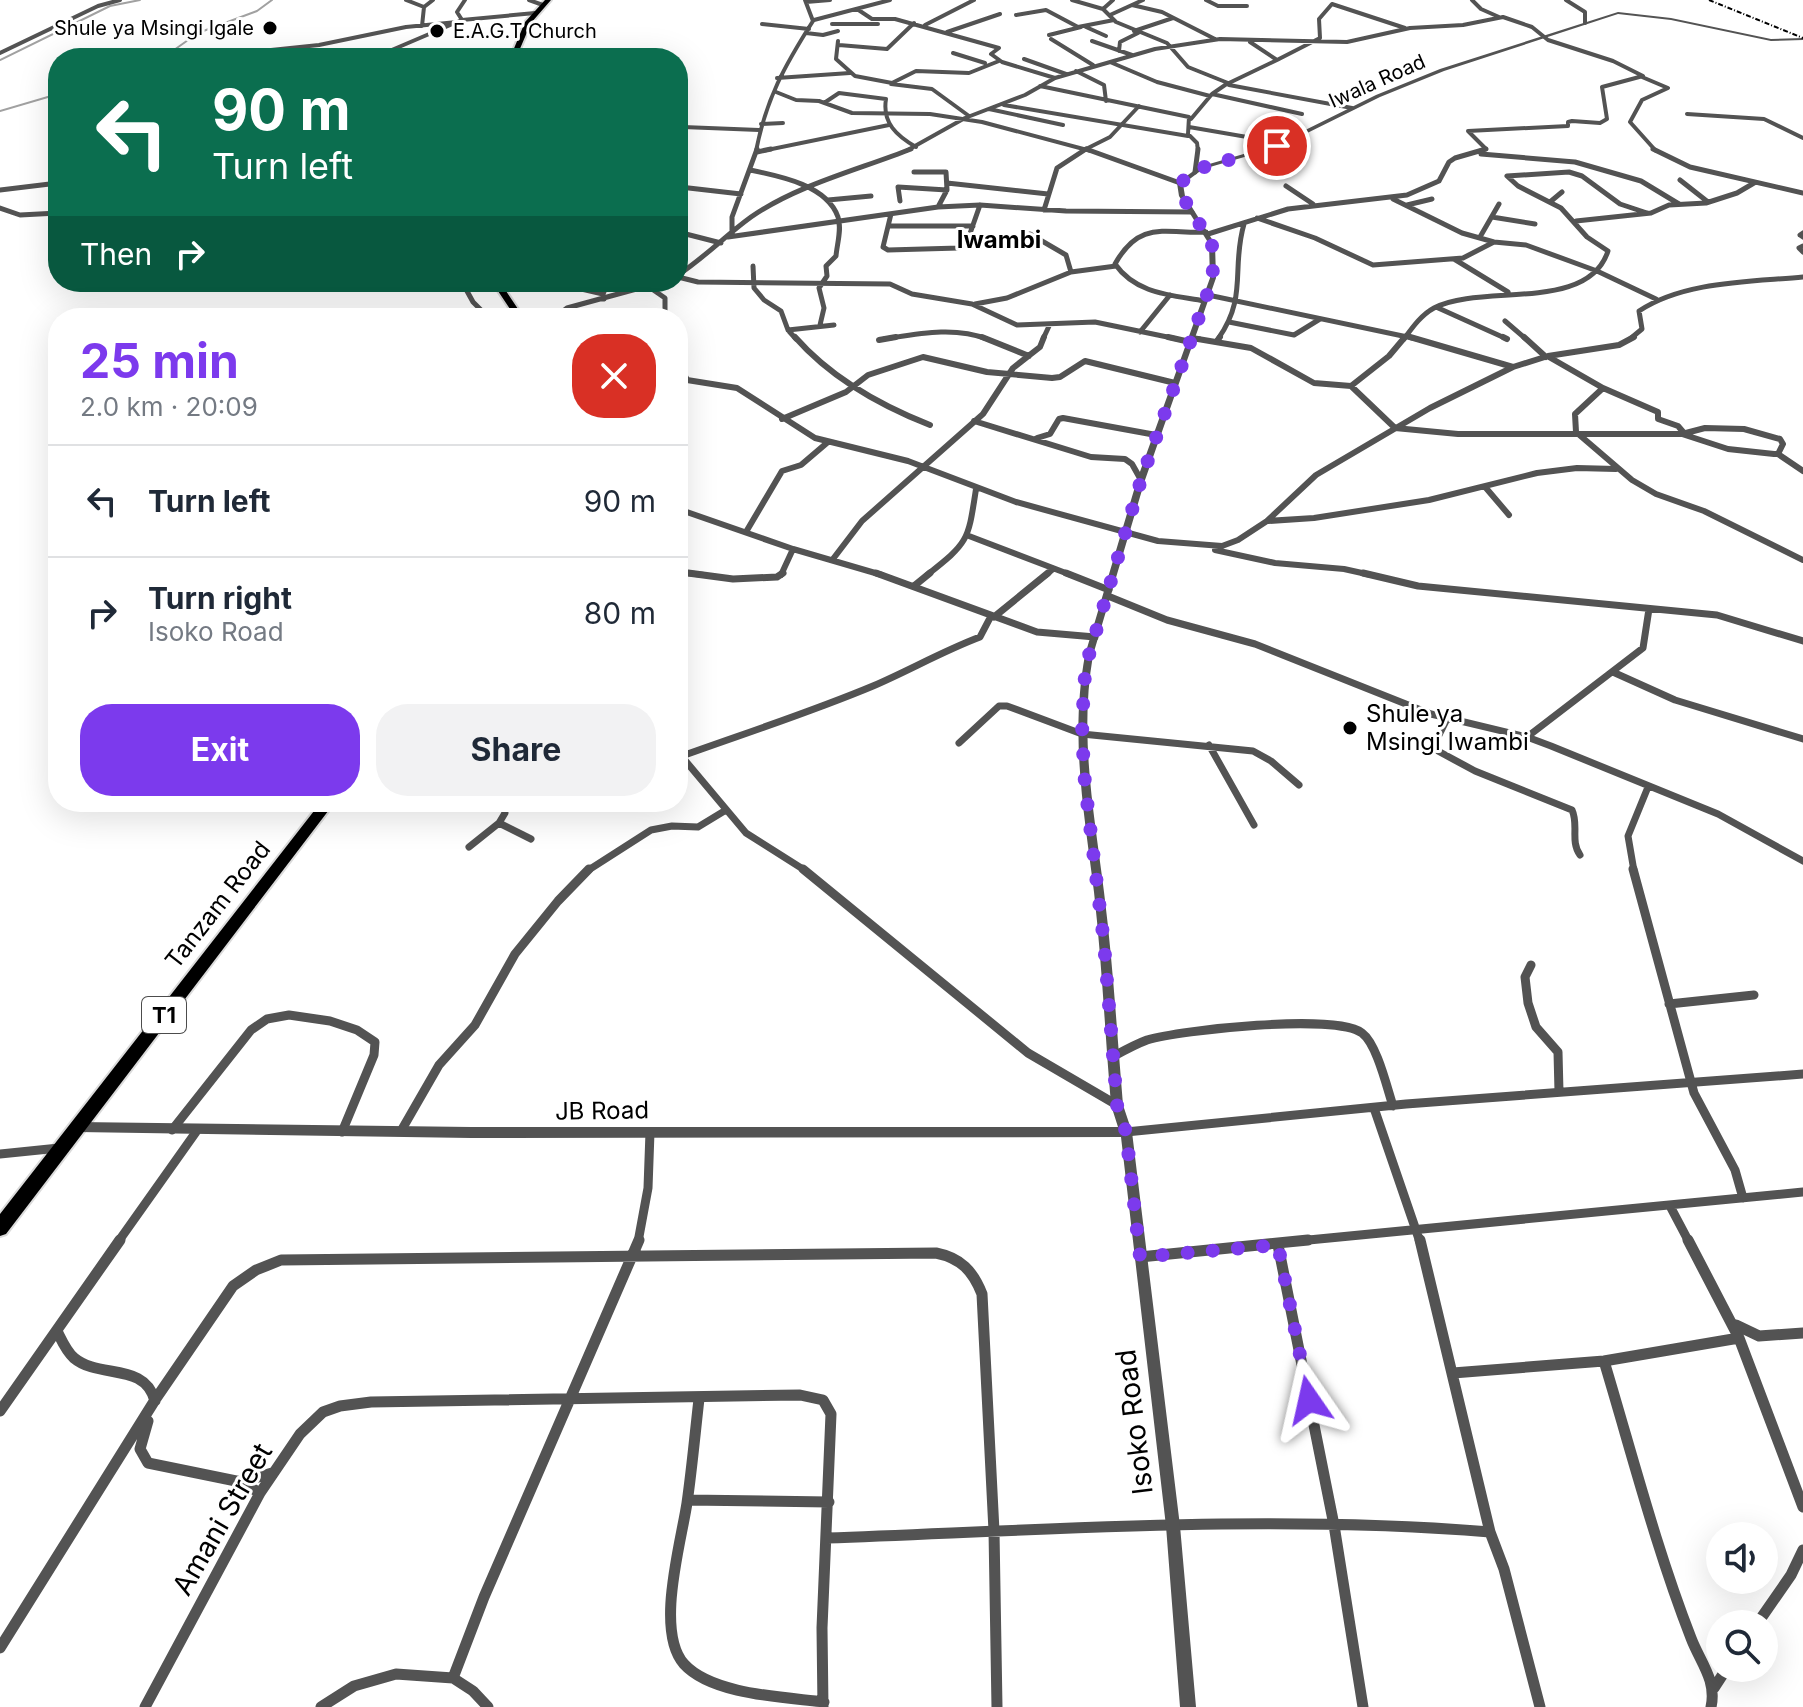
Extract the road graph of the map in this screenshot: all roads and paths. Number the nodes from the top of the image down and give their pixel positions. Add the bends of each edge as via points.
1 (120, 0) edge
2 (406, 0) edge
3 (433, 0) edge
4 (465, 0) edge
5 (529, 0) edge
6 (830, 0) edge
7 (890, 0) edge
8 (974, 0) edge
9 (1072, 0) edge
10 (1113, 0) edge
11 (1143, 0) edge
12 (1206, 0) edge
13 (1472, 0) edge
14 (1566, 0) edge
15 (806, 1) edge
16 (545, 2) edge
17 (1132, 5) junction
18 (1247, 6) dead end
19 (424, 7) junction
20 (857, 9) junction
21 (1103, 9) junction
22 (535, 13) junction
23 (1000, 14) dead end
24 (1016, 15) dead end
25 (1110, 15) junction
26 (1499, 17) junction
27 (1173, 18) junction
28 (814, 20) junction
29 (899, 20) junction
30 (1114, 20) junction
31 (460, 21) junction
32 (914, 23) junction
33 (1585, 23) junction
34 (762, 24) dead end
35 (832, 24) dead end
36 (422, 26) junction
37 (924, 26) junction
38 (1084, 27) junction
39 (1406, 29) junction
40 (808, 31) junction
41 (838, 31) dead end
42 (946, 32) junction
43 (1136, 32) junction
44 (1106, 36) dead end
45 (1543, 38) junction
46 (1803, 39) edge
47 (1216, 40) junction
48 (1092, 41) dead end
49 (1316, 41) junction
50 (1249, 42) junction
51 (1170, 46) junction
52 (306, 47) joint
53 (284, 48) edge
54 (397, 48) edge
55 (516, 48) edge
56 (1119, 51) junction
57 (1, 52) edge
58 (953, 53) dead end
59 (1132, 55) junction
60 (1024, 59) dead end
61 (1277, 60) junction
62 (999, 61) junction
63 (1109, 62) junction
64 (986, 64) junction
65 (1093, 65) junction
66 (1076, 71) junction
67 (850, 73) junction
68 (1066, 74) junction
69 (1642, 77) junction
70 (777, 78) junction
71 (1055, 78) junction
72 (890, 83) junction
73 (1229, 84) junction
74 (1040, 86) junction
75 (776, 92) junction
76 (1211, 95) junction
77 (1106, 101) junction
78 (824, 103) junction
79 (1001, 104) junction
80 (1139, 106) junction
81 (988, 108) junction
82 (1352, 108) junction
83 (882, 114) junction
84 (1302, 114) dead end
85 (1687, 114) dead end
86 (967, 117) junction
87 (1191, 119) junction
88 (783, 123) dead end
89 (761, 124) junction
90 (889, 125) junction
91 (1063, 125) dead end
92 (1121, 126) junction
93 (688, 127) edge
94 (1189, 127) junction
95 (759, 130) junction
96 (1188, 136) junction
97 (1247, 137) dead end
98 (1803, 138) edge
99 (916, 147) junction
100 (1085, 149) junction
101 (757, 152) junction
102 (1468, 153) junction
103 (750, 170) junction
104 (914, 172) dead end
105 (1195, 172) junction
106 (1680, 180) dead end
107 (947, 183) junction
108 (1180, 183) junction
109 (1754, 183) junction
110 (48, 184) edge
111 (1286, 186) dead end
112 (688, 188) edge
113 (0, 190) edge
114 (808, 190) junction
115 (947, 190) junction
116 (1562, 192) dead end
117 (1803, 193) edge
118 (741, 194) junction
119 (1048, 194) junction
120 (871, 196) dead end
121 (1389, 197) junction
122 (1432, 199) dead end
123 (828, 200) junction
124 (900, 201) dead end
125 (1550, 202) junction
126 (1708, 202) junction
127 (1499, 204) dead end
128 (1679, 204) junction
129 (980, 205) junction
130 (1313, 205) junction
131 (1406, 206) junction
132 (938, 207) junction
133 (0, 208) edge
134 (1044, 210) junction
135 (1192, 212) junction
136 (1647, 213) junction
137 (48, 214) edge
138 (891, 214) junction
139 (1257, 217) junction
140 (1492, 217) junction
141 (839, 219) junction
142 (1576, 221) junction
143 (1244, 224) junction
144 (1535, 224) dead end
145 (890, 226) junction
146 (973, 226) junction
147 (1207, 233) junction
148 (1030, 234) dead end
149 (688, 235) edge
150 (730, 235) junction
151 (1480, 237) junction
152 (1494, 242) junction
153 (721, 243) junction
154 (1803, 246) edge
155 (1803, 252) edge
156 (1454, 259) junction
157 (753, 266) dead end
158 (1116, 266) junction
159 (688, 268) edge
160 (1597, 271) junction
161 (1071, 272) junction
162 (1803, 277) edge
163 (688, 279) edge
164 (753, 283) junction
165 (821, 285) junction
166 (588, 292) edge
167 (605, 292) edge
168 (624, 292) edge
169 (656, 292) edge
170 (1508, 292) junction
171 (1170, 295) junction
172 (604, 296) junction
173 (1206, 298) junction
174 (1656, 299) junction
175 (1235, 300) junction
176 (972, 304) junction
177 (1436, 307) junction
178 (567, 308) edge
179 (665, 308) edge
180 (1320, 319) junction
181 (1505, 321) dead end
182 (1229, 322) junction
183 (1050, 324) junction
184 (820, 325) junction
185 (834, 325) dead end
186 (788, 330) junction
187 (1140, 332) junction
188 (1406, 336) junction
189 (1507, 339) dead end
190 (879, 340) dead end
191 (1191, 340) junction
192 (1217, 341) junction
193 (1029, 356) junction
194 (1547, 356) junction
195 (1513, 367) junction
196 (1010, 372) junction
197 (688, 379) edge
198 (1175, 383) junction
199 (1351, 386) junction
200 (852, 388) junction
201 (1603, 388) junction
202 (782, 419) junction
203 (974, 421) junction
204 (930, 425) dead end
205 (1395, 428) junction
206 (1576, 432) junction
207 (1683, 434) junction
208 (1156, 435) junction
209 (1037, 438) junction
210 (828, 442) junction
211 (1778, 454) junction
212 (923, 466) junction
213 (1617, 469) junction
214 (1803, 471) edge
215 (1141, 480) junction
216 (1486, 488) junction
217 (976, 489) junction
218 (688, 512) edge
219 (1509, 515) dead end
220 (1267, 521) junction
221 (746, 532) junction
222 (1127, 533) junction
223 (969, 536) junction
224 (1203, 546) junction
225 (793, 549) junction
226 (833, 559) junction
227 (1803, 560) edge
228 (1053, 569) junction
229 (688, 573) edge
230 (914, 586) junction
231 (1108, 593) junction
232 (1649, 609) junction
233 (992, 616) junction
234 (1095, 637) junction
235 (1803, 641) edge
236 (1615, 673) junction
237 (1447, 719) junction
238 (1082, 734) junction
239 (1527, 737) junction
240 (1803, 739) edge
241 (959, 743) dead end
242 (1209, 745) junction
243 (688, 751) edge
244 (688, 764) edge
245 (1299, 785) dead end
246 (1648, 787) junction
247 (726, 810) junction
248 (320, 812) edge
249 (505, 812) edge
250 (499, 823) junction
251 (1254, 825) dead end
252 (531, 839) dead end
253 (469, 847) dead end
254 (1580, 855) dead end
255 (1803, 861) edge
256 (1531, 965) dead end
257 (1754, 995) dead end
258 (1669, 1004) junction
259 (1114, 1056) junction
260 (1803, 1074) edge
261 (1691, 1082) junction
262 (1559, 1092) junction
263 (1117, 1105) junction
264 (1393, 1106) junction
265 (1374, 1108) junction
266 (78, 1127) junction
267 (172, 1130) junction
268 (401, 1131) junction
269 (196, 1132) junction
270 (342, 1132) junction
271 (650, 1132) junction
272 (1126, 1132) junction
273 (62, 1147) junction
274 (0, 1154) edge
275 (1803, 1192) edge
276 (1743, 1198) junction
277 (1670, 1206) junction
278 (0, 1228) edge
279 (1417, 1230) junction
280 (1278, 1245) junction
281 (635, 1254) junction
282 (1140, 1257) junction
283 (1728, 1315) junction
284 (57, 1331) junction
285 (1803, 1333) edge
286 (1739, 1338) junction
287 (1604, 1361) junction
288 (1453, 1373) junction
289 (570, 1399) junction
290 (699, 1399) junction
291 (155, 1400) junction
292 (0, 1411) edge
293 (272, 1473) junction
294 (241, 1482) junction
295 (260, 1493) junction
296 (688, 1500) junction
297 (829, 1502) junction
298 (1803, 1507) edge
299 (1334, 1525) junction
300 (1173, 1526) junction
301 (994, 1531) junction
302 (1490, 1532) junction
303 (827, 1538) junction
304 (1803, 1550) edge
305 (1767, 1610) edge
306 (0, 1648) edge
307 (453, 1678) junction
308 (1718, 1682) edge
309 (1714, 1688) junction
310 (824, 1704) edge
311 (145, 1707) edge
312 (321, 1707) edge
313 (488, 1707) edge
314 (997, 1707) edge
315 (1188, 1707) edge
316 (1363, 1707) edge
317 (1540, 1707) edge
318 (1711, 1707) edge

1 - 57 street
2 - 19 street
3 - 19 street
4 - 31 street via 457,12
5 - 16 street
6 - 15 street
7 - 20 street
8 - 37 street
9 - 21 street
10 - 21 street
11 - 17 street
12 - 18 street via 1218,6
13 - 26 street
14 - 33 street via 1585,12
15 - 28 street
16 - 22 highway
17 - 25 street
17 - 27 street
19 - 36 street
20 - 28 street
20 - 29 street via 872,19
21 - 25 street
22 - 31 street
22 - 55 highway
23 - 42 street
24 - 38 street via 1046,10
25 - 30 street
26 - 39 street
26 - 45 street via 1532,27
27 - 43 street
27 - 47 street
28 - 40 street
29 - 32 street
29 - 35 street
30 - 38 street
30 - 43 street
31 - 36 street
31 - 54 street
32 - 37 street
32 - 67 street via 887,49 838,43 837,62
33 - 45 street, Iwala Road
33 - 46 street, Iwala Road via 1626,13 1771,40
34 - 40 street
36 - 52 street
37 - 42 street
38 - 44 street
38 - 65 street via 1050,37
39 - 49 street via 1347,42
39 - 49 street via 1333,3 1320,14
40 - 41 street
40 - 70 street
42 - 62 street via 999,48 991,54
43 - 51 street
43 - 56 street via 1120,42
45 - 69 street via 1613,61
45 - 82 street, Iwala Road via 1442,70
47 - 50 street
47 - 51 street
48 - 56 street
49 - 50 street
49 - 61 street
50 - 61 street
51 - 59 street
51 - 73 street via 1185,66
52 - 53 street
56 - 59 street
58 - 64 street
59 - 63 street
60 - 68 street
61 - 73 street
62 - 64 street
62 - 71 street
63 - 65 street
63 - 76 street via 1154,81
64 - 72 street via 969,73 916,71
65 - 66 street
66 - 68 street
66 - 77 street via 1104,85
67 - 70 street
67 - 72 street
68 - 71 street
69 - 102 street via 1602,87 1604,122 1471,130 1468,134 1487,148
69 - 109 street via 1668,88 1644,98 1630,121 1645,143 1690,167
70 - 75 street
71 - 74 street
72 - 86 street via 932,89
73 - 76 street
73 - 82 street
74 - 77 street
74 - 79 street
75 - 78 street
75 - 89 street
76 - 84 street
76 - 87 street
77 - 80 street
78 - 83 street via 848,112
78 - 83 street via 839,93 883,98
79 - 81 street
79 - 92 street
80 - 87 street
80 - 92 street
81 - 86 street
81 - 91 street
82 - 105 street, Iwala Road via 1277,146
83 - 86 street
83 - 90 street
85 - 98 street via 1766,120
86 - 99 street
86 - 100 street
87 - 94 street
88 - 89 street
89 - 95 street
90 - 99 street
90 - 101 street
92 - 96 street
92 - 100 street
93 - 95 street
94 - 96 street
94 - 97 street
95 - 101 street
96 - 105 street via 1198,145
99 - 114 street
100 - 108 street
100 - 119 street via 1057,168
101 - 103 street
102 - 121 street via 1449,162 1439,181
102 - 128 street via 1575,162 1641,181
103 - 114 street
103 - 118 street
104 - 107 street via 945,171
105 - 108 street, Iwala Road
106 - 126 street
107 - 115 street
107 - 119 street
108 - 135 street
109 - 117 street
109 - 126 street
110 - 113 street
111 - 130 street
112 - 118 street
114 - 123 street
114 - 150 street via 766,208
115 - 124 street via 898,187
115 - 132 street
116 - 125 street
118 - 150 street
119 - 134 street
120 - 123 street
121 - 130 street
121 - 131 street
122 - 131 street
123 - 141 street
125 - 136 street via 1506,177 1573,173 1620,204
125 - 142 street
126 - 128 street
127 - 140 street
128 - 136 street
129 - 132 street
129 - 134 street
129 - 146 street
130 - 139 street
131 - 151 street
132 - 138 street
133 - 137 street via 22,215
134 - 135 street
135 - 147 street
136 - 142 street
138 - 141 street
138 - 145 street
139 - 143 street
139 - 156 street via 1371,265
140 - 144 street
140 - 151 street
141 - 150 street
141 - 165 street via 836,256 826,266
142 - 160 street via 1586,237 1607,248
143 - 147 street
143 - 175 street
145 - 146 street
145 - 146 street via 883,247 894,251 962,247
147 - 158 street via 1146,231 1120,255
147 - 173 street via 1214,260
148 - 161 street via 1066,255
149 - 153 street
150 - 153 street
151 - 152 street
152 - 156 street
152 - 160 street via 1526,245
153 - 159 street
154 - 155 street
156 - 170 street
157 - 164 street
158 - 161 street
158 - 171 street via 1126,280
160 - 170 street via 1553,291
160 - 174 street
161 - 176 street via 1007,298
162 - 174 street
163 - 164 street
164 - 165 street
164 - 186 street via 764,300 781,311
165 - 176 street via 890,284 912,294
165 - 184 street
166 - 172 street
167 - 172 street
168 - 172 street
169 - 179 street via 665,298
170 - 177 street
171 - 173 street
171 - 187 street
172 - 178 street
173 - 175 street
173 - 191 street
174 - 194 street via 1639,311 1642,329 1637,336 1619,345
175 - 180 street
175 - 182 street
176 - 183 street via 1011,324
177 - 188 street
177 - 189 street
180 - 182 street via 1294,335
180 - 188 street
181 - 194 street
182 - 192 street
183 - 187 street via 1095,322
183 - 193 street via 1040,347
184 - 185 street
184 - 186 street
186 - 200 street
187 - 191 street
188 - 195 street
188 - 199 street
190 - 193 street via 929,332 974,334
191 - 192 street
191 - 198 street
192 - 199 street via 1251,348 1314,383
193 - 196 street
194 - 195 street
194 - 201 street
195 - 205 street
196 - 198 street via 1057,378 1083,361
196 - 200 street via 923,357 868,375
196 - 203 street
197 - 202 street via 742,390
198 - 208 street
199 - 205 street
200 - 202 street
200 - 204 street
201 - 206 street via 1575,414
201 - 207 street via 1658,412 1658,419 1678,426
202 - 210 street
203 - 209 street
203 - 212 street
205 - 206 street via 1458,434
205 - 220 street via 1316,475
206 - 207 street
206 - 213 street
207 - 211 street via 1728,449
207 - 211 street via 1724,427 1770,435 1783,441
208 - 209 street via 1063,418 1050,434
208 - 215 street
209 - 215 street via 1091,457 1129,460
210 - 212 street
210 - 221 street via 801,465 784,469
211 - 214 street
212 - 217 street
212 - 226 street via 862,521
213 - 216 street via 1537,473
213 - 227 street via 1656,494 1720,518
215 - 222 street
216 - 219 street
216 - 220 street via 1314,518
217 - 222 street
217 - 223 street
218 - 221 street
220 - 224 street via 1232,543
221 - 225 street
222 - 224 street
222 - 231 street
223 - 228 street
223 - 230 street
224 - 232 street via 1410,585
225 - 226 street
225 - 229 street via 777,577
226 - 230 street
228 - 231 street
228 - 233 street
230 - 233 street
231 - 234 street
231 - 237 street via 1167,620 1294,658
232 - 235 street via 1717,615
232 - 236 street via 1643,648
233 - 234 street via 1037,632
233 - 243 street via 980,637 916,667
234 - 238 street via 1084,683
236 - 239 street
236 - 240 street via 1675,700
237 - 239 street
237 - 254 street via 1435,743 1438,751 1572,810 1573,845
238 - 241 street via 1003,705
238 - 242 street
238 - 259 street
239 - 246 street
242 - 245 street via 1262,755
242 - 251 street
244 - 247 street
246 - 255 street via 1718,814
246 - 258 street via 1631,824 1629,853
247 - 263 street via 746,833 819,880 998,1030
247 - 268 street via 698,827 651,830 594,864 515,954 475,1025 439,1065
248 - 266 highway, Tanzam Road / T1
249 - 250 street
250 - 252 street
250 - 253 street
256 - 262 street via 1524,985 1536,1027 1558,1052
257 - 258 street
258 - 261 street
259 - 263 street
259 - 264 street via 1150,1039 1273,1024 1353,1028 1366,1038
260 - 261 street
261 - 262 street
261 - 276 street via 1735,1170
262 - 264 street
263 - 272 street
264 - 265 street
265 - 272 street
265 - 279 street
266 - 267 street, JB Road
266 - 273 highway, Tanzam Road / T1
267 - 269 street, JB Road
267 - 270 street via 251,1030 283,1015 336,1022 375,1042
268 - 270 street, JB Road
268 - 271 street, JB Road
269 - 270 street, JB Road
269 - 284 street
271 - 272 street, JB Road
271 - 281 street via 644,1222
272 - 282 street, Isoko Road
273 - 274 street
273 - 278 highway, Tanzam Road / T1
275 - 276 street
276 - 277 street
277 - 279 street
277 - 283 street
279 - 280 street
279 - 288 street
280 - 282 street
280 - 299 street
281 - 289 street
281 - 291 street via 281,1260 263,1265 233,1286
281 - 301 street via 909,1252 964,1261 976,1277 984,1318
282 - 300 street, Isoko Road
283 - 285 street via 1753,1336
283 - 286 street
284 - 291 street via 80,1362 147,1382
284 - 292 street
286 - 287 street
286 - 298 street
287 - 288 street
287 - 309 street via 1675,1598
288 - 302 street
289 - 290 street, Amani Street
289 - 293 street, Amani Street via 340,1406 323,1412 300,1434
289 - 307 street
290 - 296 street
290 - 297 street, Amani Street via 800,1395 823,1400 831,1414
291 - 294 street via 142,1436 143,1459
291 - 306 street
293 - 294 street
293 - 295 street, Amani Street
294 - 295 street
295 - 311 street, Amani Street
296 - 297 street
296 - 310 street via 672,1611 681,1662 732,1687
297 - 303 street
299 - 300 street
299 - 302 street
299 - 316 street
300 - 301 street
300 - 315 street, Isoko Road
301 - 303 street
301 - 314 street
302 - 317 street
303 - 310 street
304 - 305 street
307 - 312 street via 396,1674 354,1686
307 - 313 street
308 - 309 street
309 - 318 street

